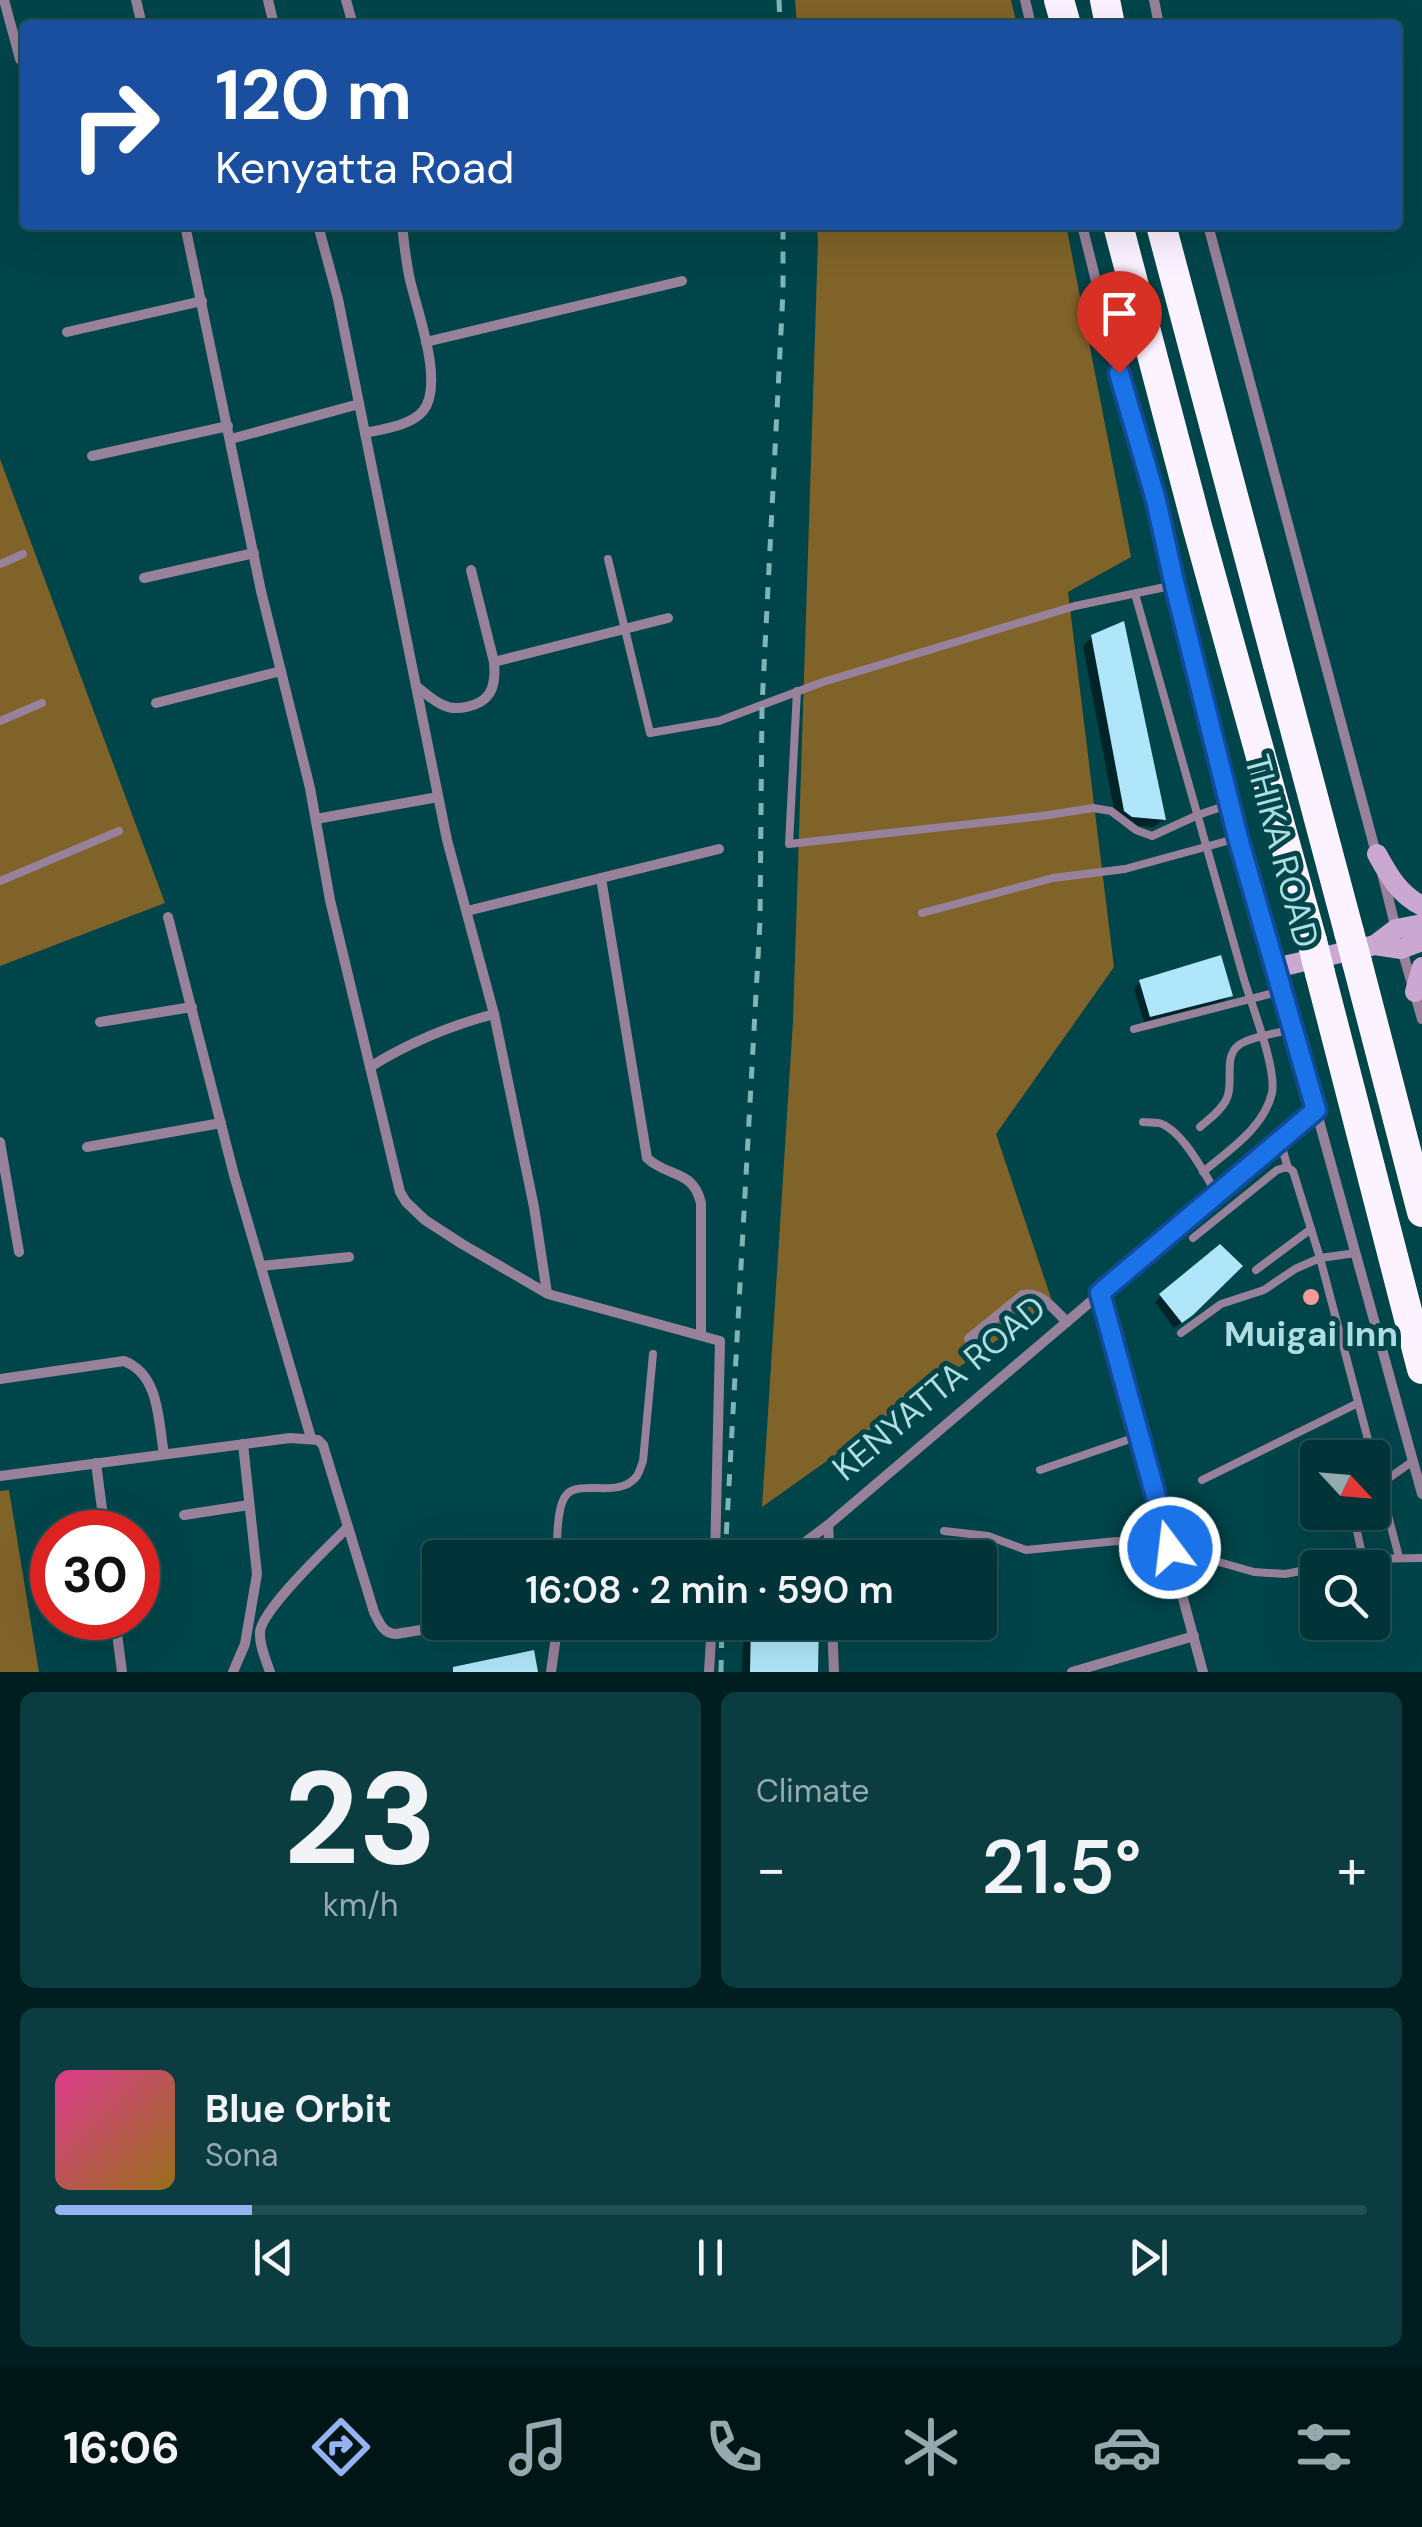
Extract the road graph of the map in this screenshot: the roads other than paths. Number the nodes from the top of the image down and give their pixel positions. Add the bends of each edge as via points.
1 (4, 0) edge
2 (20, 59) edge
3 (185, 230) edge
4 (319, 230) edge
5 (403, 230) edge
6 (1083, 230) edge
7 (1119, 230) edge
8 (1161, 230) edge
9 (1209, 230) edge
10 (682, 282) dead end
11 (202, 301) junction
12 (67, 332) dead end
13 (426, 342) junction
14 (359, 404) junction
15 (228, 426) junction
16 (364, 433) junction
17 (231, 439) junction
18 (92, 456) dead end
19 (254, 553) junction
20 (23, 554) dead end
21 (608, 559) dead end
22 (0, 564) edge
23 (472, 570) dead end
24 (144, 578) dead end
25 (1175, 586) junction
26 (1135, 594) junction
27 (668, 618) dead end
28 (626, 628) junction
29 (494, 662) junction
30 (281, 672) junction
31 (416, 686) junction
32 (797, 691) junction
33 (42, 703) dead end
34 (156, 704) dead end
35 (0, 720) edge
36 (438, 798) junction
37 (1230, 804) junction
38 (1198, 815) junction
39 (316, 819) junction
40 (119, 830) dead end
41 (1238, 838) junction
42 (1206, 846) junction
43 (720, 849) dead end
44 (1377, 854) junction
45 (600, 878) junction
46 (0, 880) edge
47 (1422, 906) edge
48 (467, 911) junction
49 (922, 913) dead end
50 (168, 917) dead end
51 (1422, 924) edge
52 (1406, 940) edge
53 (1360, 946) junction
54 (1422, 967) edge
55 (1275, 968) junction
56 (1282, 991) junction
57 (1415, 992) junction
58 (1250, 999) junction
59 (192, 1007) junction
60 (494, 1014) junction
61 (1422, 1019) edge
62 (100, 1022) dead end
63 (1134, 1029) dead end
64 (1292, 1029) junction
65 (1262, 1038) junction
66 (370, 1067) junction
67 (1316, 1110) junction
68 (1143, 1122) dead end
69 (221, 1123) junction
70 (1200, 1127) dead end
71 (0, 1142) edge
72 (1280, 1142) junction
73 (87, 1147) dead end
74 (1288, 1168) junction
75 (1203, 1172) junction
76 (1217, 1194) junction
77 (1422, 1212) edge
78 (1311, 1229) junction
79 (1192, 1238) dead end
80 (19, 1252) dead end
81 (1356, 1252) junction
82 (349, 1257) dead end
83 (1320, 1258) junction
84 (261, 1266) junction
85 (1256, 1270) dead end
86 (547, 1293) junction
87 (1100, 1293) junction
88 (1067, 1322) junction
89 (1182, 1333) dead end
90 (701, 1335) junction
91 (969, 1340) dead end
92 (654, 1354) dead end
93 (1422, 1369) edge
94 (0, 1378) edge
95 (1358, 1403) junction
96 (1140, 1436) junction
97 (311, 1438) junction
98 (1366, 1440) edge
99 (243, 1444) junction
100 (164, 1454) junction
101 (1412, 1460) junction
102 (96, 1463) junction
103 (1040, 1470) dead end
104 (0, 1476) edge
105 (1390, 1476) edge
106 (1202, 1480) dead end
107 (1422, 1494) edge
108 (250, 1505) junction
109 (101, 1510) edge
110 (184, 1515) dead end
111 (828, 1525) junction
112 (348, 1527) junction
113 (1390, 1528) edge
114 (944, 1531) dead end
115 (558, 1540) edge
116 (715, 1540) edge
117 (808, 1540) edge
118 (829, 1540) edge
119 (1170, 1548) junction
120 (1390, 1558) edge
121 (1400, 1558) junction
122 (1422, 1558) edge
123 (1300, 1571) edge
124 (422, 1630) edge
125 (1194, 1636) junction
126 (118, 1640) edge
127 (555, 1640) edge
128 (711, 1640) edge
129 (833, 1640) edge
130 (122, 1672) edge
131 (232, 1672) edge
132 (270, 1672) edge
133 (551, 1672) edge
134 (709, 1672) edge
135 (834, 1672) edge
136 (1072, 1672) edge
137 (1203, 1672) edge

1 - 2 street
3 - 11 street
4 - 14 street
5 - 13 street
6 - 25 street, THIKA ROAD
7 - 93 highway, THIKA ROAD, bridge
8 - 53 highway, THIKA ROAD
9 - 44 street
10 - 13 street
11 - 12 street
11 - 15 street
13 - 16 street via 426,408 395,426
14 - 16 street
14 - 17 street
15 - 17 street
15 - 18 street
16 - 31 street
17 - 19 street
19 - 24 street
19 - 30 street
20 - 22 lane
21 - 28 lane
23 - 29 street
25 - 26 lane
25 - 37 street, THIKA ROAD
26 - 32 lane via 1075,606
26 - 38 lane
27 - 28 street
28 - 29 street
28 - 32 lane via 650,733 718,721
29 - 31 street via 489,694 480,702 452,708
30 - 34 street
30 - 39 street
31 - 36 street
32 - 38 lane via 789,844 1093,808 1111,811 1152,836
33 - 35 lane
36 - 39 street
36 - 48 street
37 - 38 lane
37 - 41 street, THIKA ROAD
38 - 42 lane
39 - 66 street
40 - 46 lane
41 - 42 lane
41 - 55 street, THIKA ROAD
42 - 49 lane
42 - 58 lane
43 - 45 street
44 - 47 main road via 1400,890
44 - 52 street
45 - 48 street
45 - 90 street via 647,1158 698,1189
48 - 60 street
50 - 59 street
51 - 52 main road
52 - 53 main road
52 - 57 street
53 - 55 main road
53 - 77 highway, THIKA ROAD
54 - 57 main road
55 - 56 street, THIKA ROAD
56 - 58 lane
56 - 64 street, THIKA ROAD
57 - 61 street
58 - 63 lane
58 - 65 lane
59 - 62 street
59 - 69 street
60 - 66 street via 432,1033
60 - 86 street
64 - 65 lane
64 - 67 street, THIKA ROAD
65 - 70 lane via 1234,1050 1229,1095
65 - 75 lane via 1274,1072 1272,1094 1242,1140
66 - 86 street via 406,1202
67 - 72 street, KENYATTA ROAD
67 - 81 street, THIKA ROAD
68 - 75 lane via 1170,1128
69 - 73 street
69 - 84 street
71 - 80 street
72 - 74 lane
72 - 76 street, KENYATTA ROAD
74 - 78 lane
74 - 79 lane
75 - 76 lane
76 - 87 street, KENYATTA ROAD
78 - 83 lane
78 - 85 lane
81 - 83 lane
81 - 101 street, THIKA ROAD
82 - 84 street
83 - 89 lane via 1264,1290 1221,1304
83 - 95 lane
84 - 97 street
86 - 90 street
87 - 88 street, KENYATTA ROAD
87 - 96 street
88 - 91 street via 1032,1293
88 - 111 street, KENYATTA ROAD
90 - 116 street via 720,1342
92 - 115 lane via 636,1476 611,1490 569,1491
94 - 100 street via 124,1360 154,1394
95 - 98 lane
95 - 106 lane
96 - 103 lane
96 - 119 street
97 - 99 street
97 - 112 street via 323,1445
99 - 100 street
99 - 108 street
100 - 102 street
101 - 105 lane
101 - 107 street, THIKA ROAD
102 - 104 street
102 - 109 street
108 - 110 street
108 - 131 street via 257,1574 246,1644
111 - 117 street, KENYATTA ROAD
111 - 118 street
112 - 124 street via 384,1630
112 - 132 street via 262,1624
113 - 121 lane
114 - 119 lane via 988,1536 1026,1550 1118,1541
119 - 123 lane via 1254,1572
119 - 125 street
120 - 121 lane
121 - 122 lane
125 - 136 street
125 - 137 street
126 - 130 street
127 - 133 street
128 - 134 street
129 - 135 street

